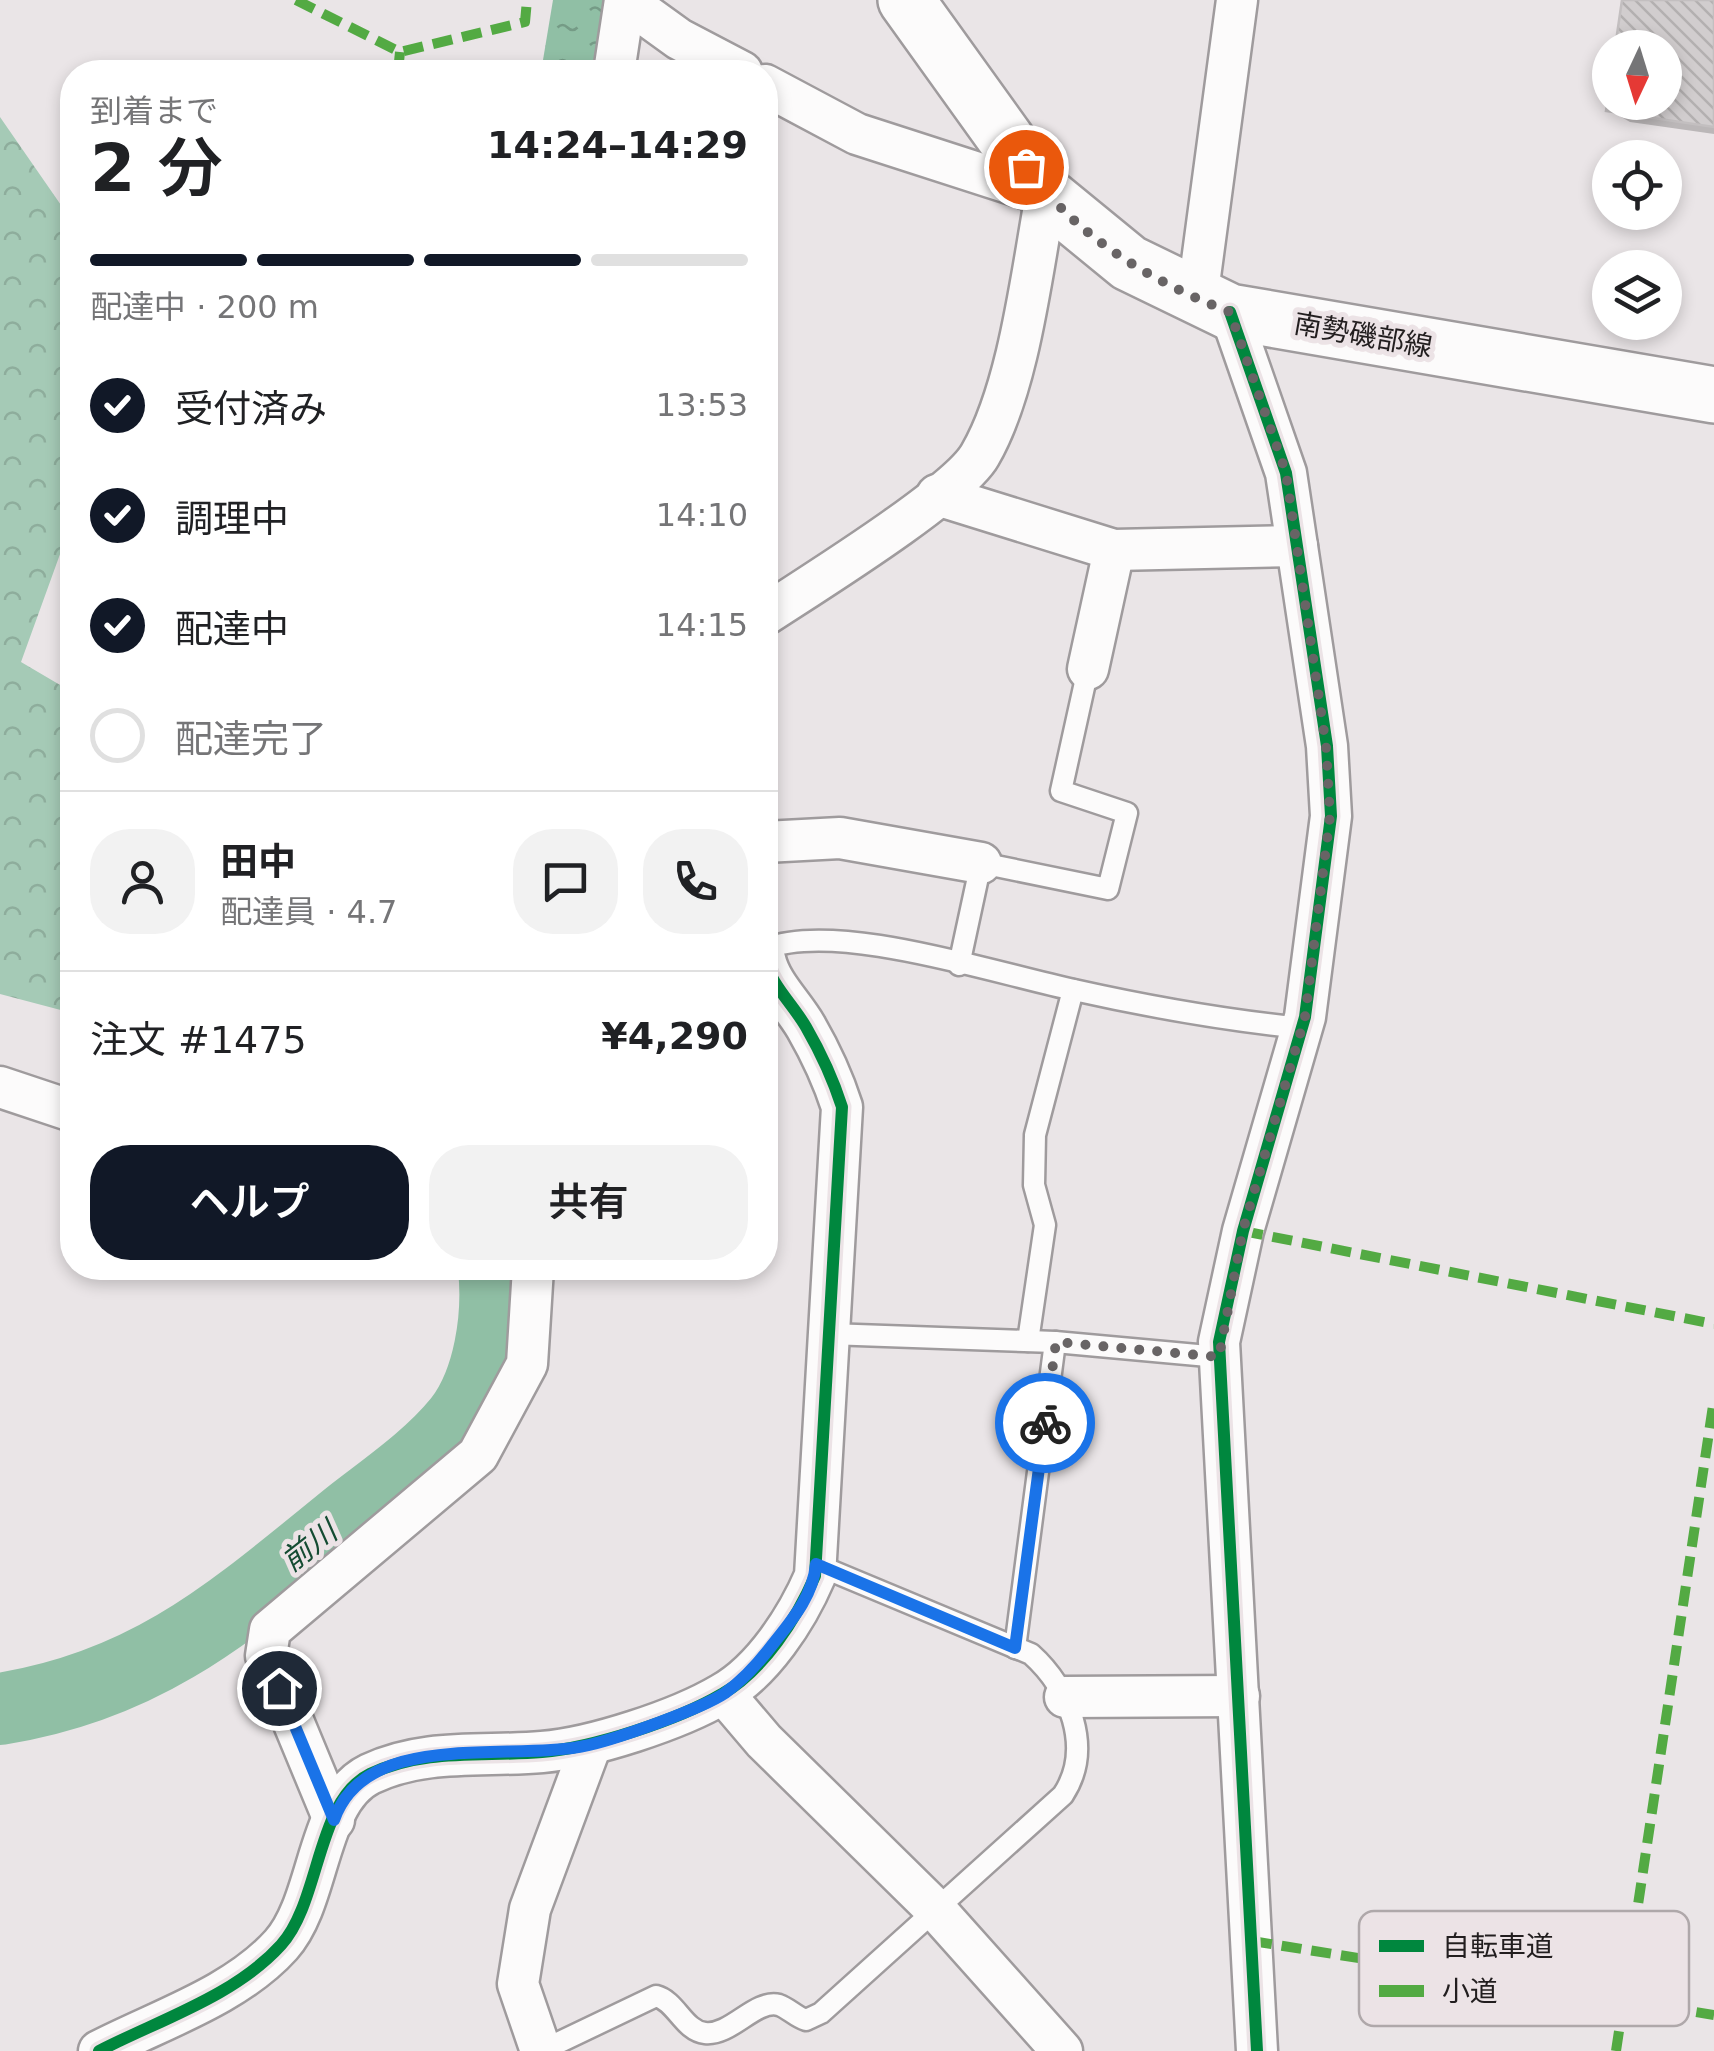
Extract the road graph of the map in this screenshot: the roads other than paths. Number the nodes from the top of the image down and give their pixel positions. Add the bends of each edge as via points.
1 (625, 0) edge
2 (906, 0) edge
3 (1237, 0) edge
4 (616, 60) edge
5 (719, 60) edge
6 (778, 91) edge
7 (1046, 195) junction
8 (1214, 306) junction
9 (1714, 395) edge
10 (937, 494) junction
11 (1297, 546) junction
12 (1114, 550) junction
13 (778, 606) edge
14 (1088, 669) joint
15 (778, 841) edge
16 (981, 863) junction
17 (778, 945) edge
18 (959, 965) junction
19 (778, 988) edge
20 (1073, 990) junction
21 (1302, 1028) junction
22 (0, 1087) edge
23 (60, 1108) edge
24 (532, 1280) edge
25 (829, 1334) junction
26 (1028, 1341) junction
27 (1056, 1342) junction
28 (1219, 1357) junction
29 (816, 1564) junction
30 (1015, 1648) junction
31 (724, 1694) junction
32 (1238, 1696) junction
33 (1065, 1697) junction
34 (591, 1744) junction
35 (334, 1820) junction
36 (936, 1910) junction
37 (98, 2051) edge
38 (541, 2051) edge
39 (1062, 2051) edge
40 (1257, 2051) edge

1 - 4 street
1 - 5 street
2 - 7 main road, 南勢磯部線
3 - 8 street
6 - 7 street via 857,134
7 - 8 main road, 南勢磯部線 via 1129,263
7 - 10 street via 998,415 979,459
8 - 9 main road, 南勢磯部線
8 - 11 street via 1286,473
10 - 12 street
10 - 13 street
11 - 12 street
11 - 21 street via 1330,816
12 - 14 street
14 - 16 lane via 1061,791 1127,813 1108,889
15 - 16 street via 840,838
16 - 18 lane
17 - 18 lane via 831,941
18 - 20 lane
19 - 25 street via 831,1074 842,1107
20 - 21 lane via 1213,1019
20 - 26 lane via 1035,1134 1034,1184 1045,1225
21 - 28 street via 1243,1230
22 - 23 street
24 - 35 street via 527,1364 478,1455 270,1630 266,1656
25 - 26 lane
25 - 29 street
26 - 27 lane
27 - 28 lane
27 - 30 lane
28 - 32 street
29 - 30 lane
29 - 31 street via 800,1610
30 - 33 lane via 1053,1673
31 - 34 street
31 - 36 street
32 - 33 street
32 - 40 street
33 - 36 lane via 1078,1748 1072,1781
34 - 35 street via 410,1759 348,1789
34 - 38 street via 530,1909 518,1984
35 - 37 street via 284,1943 246,1978
36 - 38 lane via 821,2014 806,2020 778,2005 706,2034 656,1996
36 - 39 street

